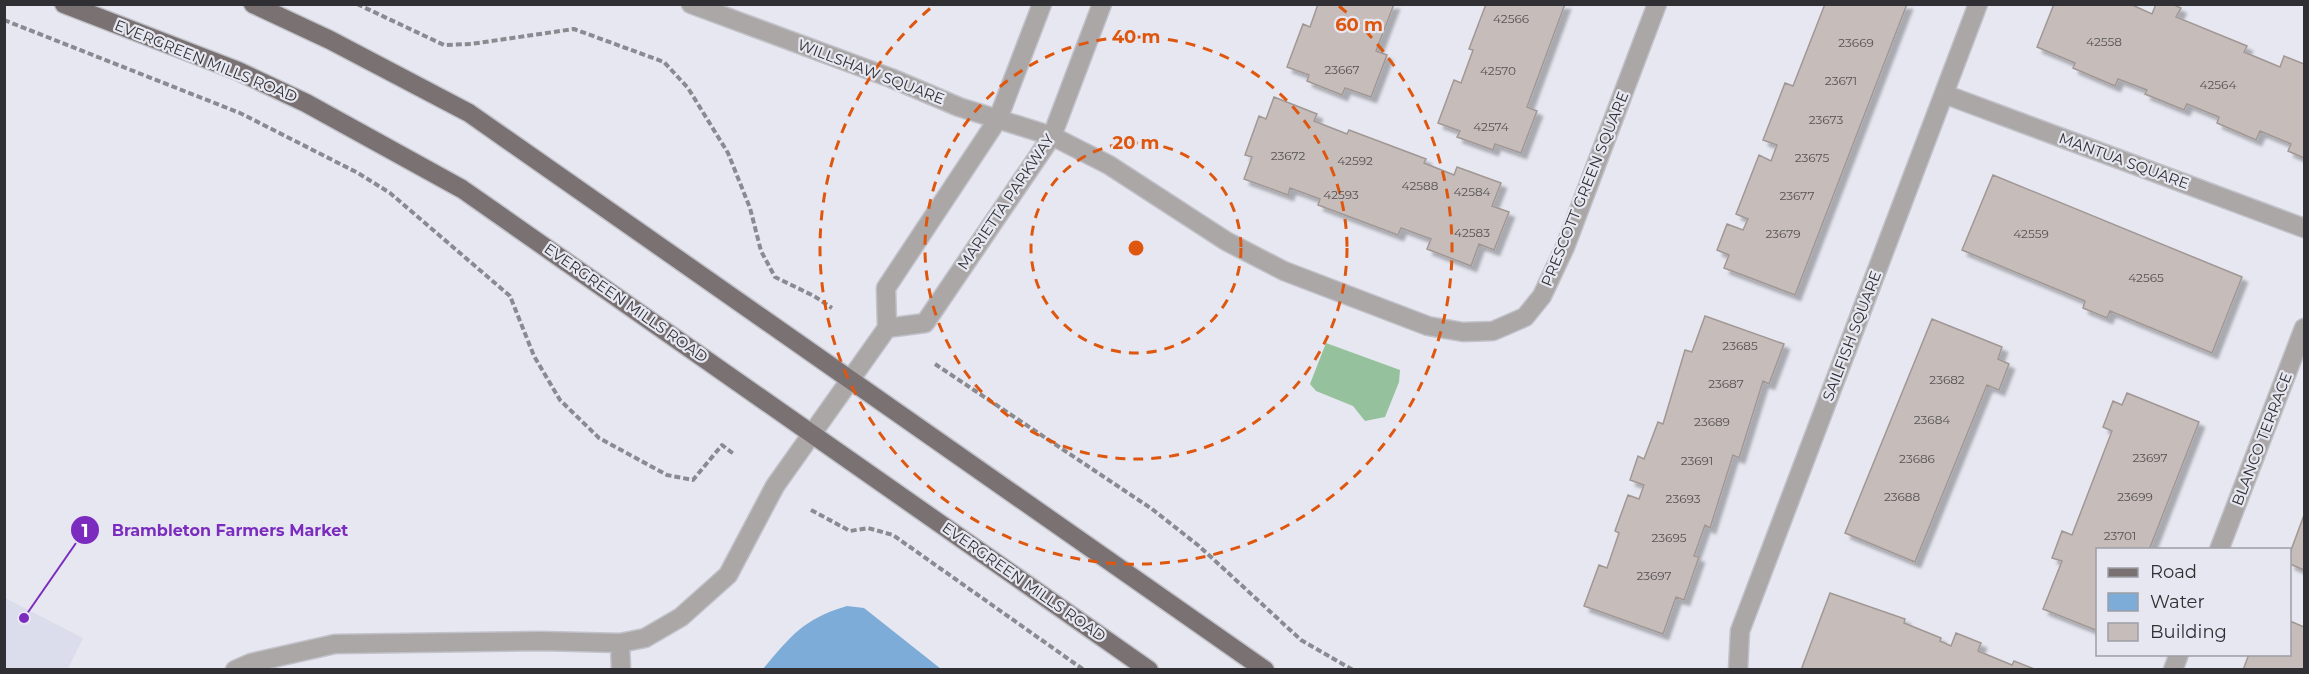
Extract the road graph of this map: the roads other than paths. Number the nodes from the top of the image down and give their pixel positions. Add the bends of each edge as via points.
1 (64, 4) edge
2 (253, 4) edge
3 (691, 4) edge
4 (1042, 4) edge
5 (1102, 4) edge
6 (1658, 4) edge
7 (1978, 4) edge
8 (1944, 94) junction
9 (998, 119) junction
10 (1052, 136) junction
11 (2304, 228) edge
12 (887, 328) junction
13 (2304, 328) edge
14 (851, 379) junction
15 (812, 435) junction
16 (2219, 548) edge
17 (620, 643) junction
18 (235, 669) edge
19 (621, 669) edge
20 (1149, 669) edge
21 (1265, 669) edge
22 (1738, 669) edge

1 - 15 main road, EVERGREEN MILLS ROAD via 238,71 306,103 462,189
2 - 14 main road via 330,39 469,113
3 - 9 street, WILLSHAW SQUARE
4 - 9 street
5 - 10 street, MARIETTA PARKWAY
6 - 10 street, PRESCOTT GREEN SQUARE via 1565,247 1542,296 1526,317 1492,330 1463,332 1428,326 1284,271 1226,241 1110,165
7 - 8 street, SAILFISH SQUARE
8 - 11 street, MANTUA SQUARE
8 - 22 street, SAILFISH SQUARE via 1740,631
9 - 10 street, WILLSHAW SQUARE
9 - 12 street via 886,288
10 - 12 street, MARIETTA PARKWAY via 925,324
12 - 14 street
13 - 16 street, BLANCO TERRACE
14 - 15 street
14 - 21 main road
15 - 17 street via 775,486 728,575 671,623 645,638
15 - 20 main road, EVERGREEN MILLS ROAD
17 - 18 street via 335,644
17 - 19 street

